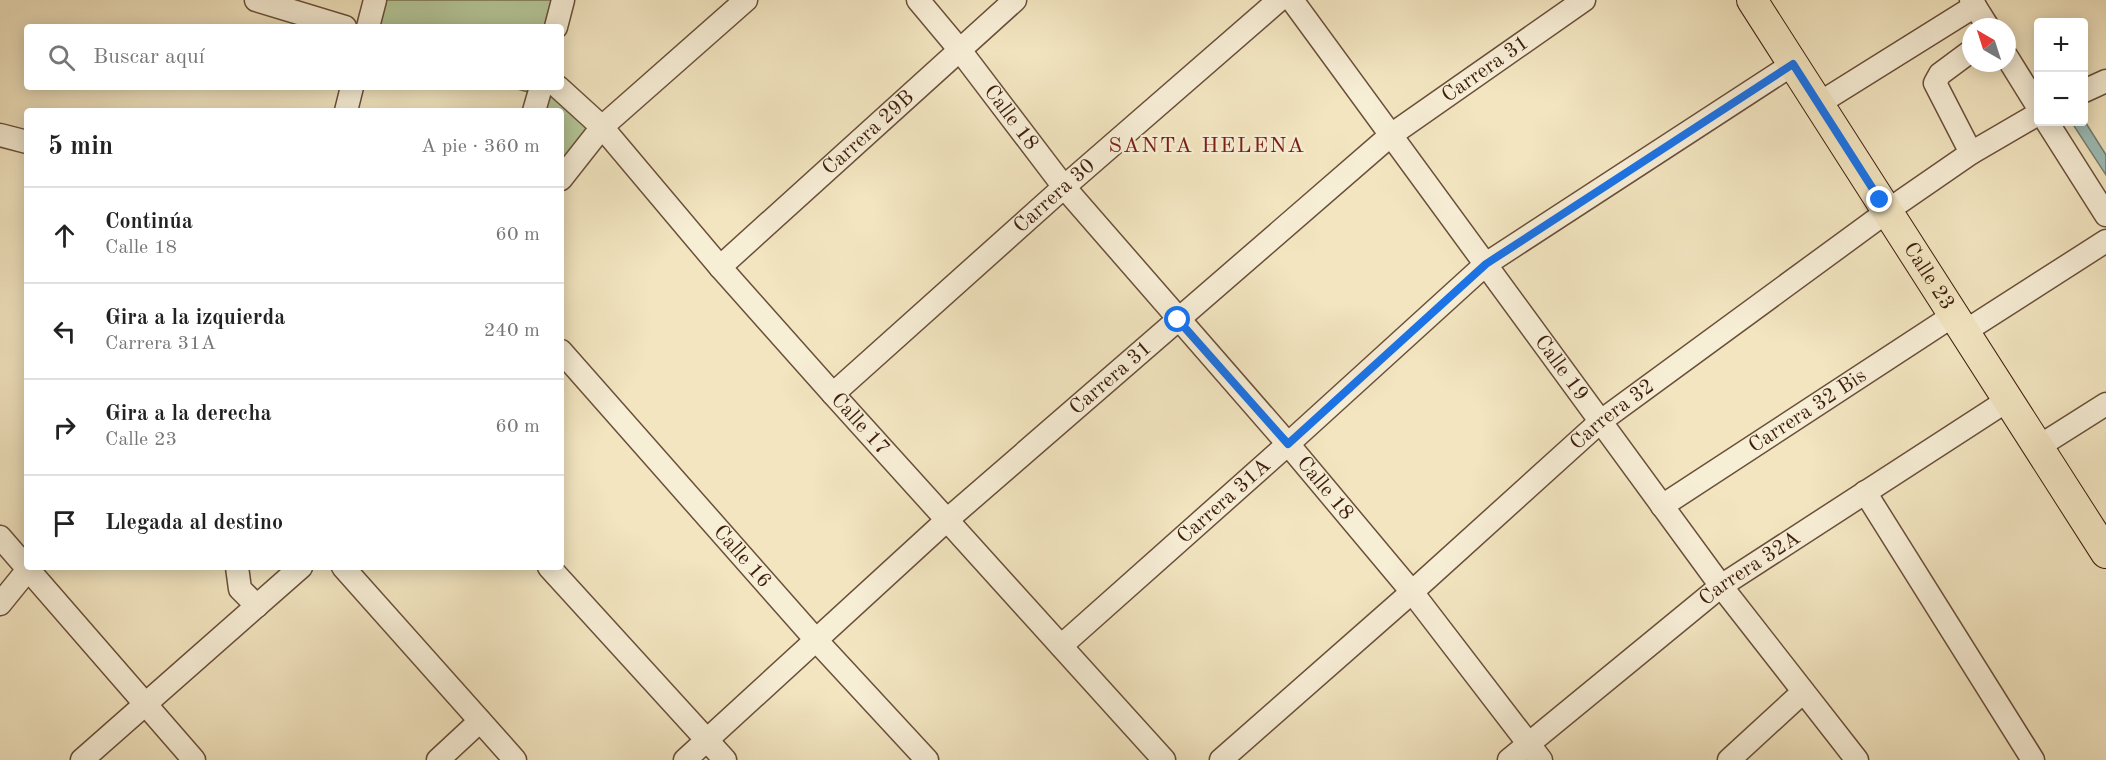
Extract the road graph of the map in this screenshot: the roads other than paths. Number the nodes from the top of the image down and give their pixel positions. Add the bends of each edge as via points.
1 (256, 0) edge
2 (375, 0) edge
3 (563, 0) edge
4 (746, 0) edge
5 (918, 0) edge
6 (1015, 0) edge
7 (1279, 0) edge
8 (1292, 0) edge
9 (1584, 0) edge
10 (1752, 0) edge
11 (1973, 3) edge
12 (1982, 18) edge
13 (335, 24) edge
14 (369, 24) edge
15 (557, 24) edge
16 (959, 49) junction
17 (1962, 58) edge
18 (1793, 64) junction
19 (2016, 72) edge
20 (351, 90) edge
21 (540, 90) edge
22 (561, 90) edge
23 (2034, 101) edge
24 (1818, 104) junction
25 (347, 108) edge
26 (535, 108) edge
27 (2034, 116) edge
28 (2050, 126) edge
29 (602, 127) junction
30 (0, 135) edge
31 (1391, 135) junction
32 (24, 141) edge
33 (1971, 153) junction
34 (564, 175) edge
35 (1064, 187) junction
36 (1887, 211) junction
37 (2106, 215) edge
38 (2106, 241) edge
39 (1486, 264) junction
40 (720, 267) junction
41 (1178, 320) junction
42 (1959, 324) junction
43 (564, 354) edge
44 (833, 394) junction
45 (2008, 400) junction
46 (2106, 404) edge
47 (1601, 421) junction
48 (1288, 444) junction
49 (2038, 447) junction
50 (1865, 492) junction
51 (1662, 506) junction
52 (947, 520) junction
53 (0, 537) edge
54 (2106, 553) edge
55 (24, 563) edge
56 (28, 570) edge
57 (30, 570) edge
58 (237, 570) edge
59 (298, 570) edge
60 (346, 570) edge
61 (552, 570) edge
62 (1721, 586) junction
63 (1412, 592) junction
64 (0, 604) edge
65 (257, 606) junction
66 (816, 640) junction
67 (1061, 646) junction
68 (1803, 692) junction
69 (145, 705) junction
70 (480, 721) junction
71 (707, 740) junction
72 (1535, 751) edge
73 (82, 760) edge
74 (194, 760) edge
75 (438, 760) edge
76 (515, 760) edge
77 (684, 760) edge
78 (725, 760) edge
79 (927, 760) edge
80 (1164, 760) edge
81 (1221, 760) edge
82 (1509, 760) edge
83 (1729, 760) edge
84 (1857, 760) edge
85 (2033, 760) edge

1 - 13 street
2 - 14 street
3 - 15 street
4 - 29 street
5 - 16 street, Calle 18
6 - 16 street, Carrera 29B
7 - 35 street, Carrera 30
8 - 31 street, Calle 19
9 - 31 street, Carrera 31
10 - 18 main road, Calle 23
11 - 12 street
11 - 24 street
16 - 35 street, Calle 18
16 - 40 street, Carrera 29B
17 - 33 street via 1940,74 1935,83
18 - 24 main road, Calle 23
18 - 39 street, Carrera 31A
19 - 23 street
20 - 25 street
21 - 26 street
22 - 29 street, Calle 17
24 - 36 main road, Calle 23
27 - 33 street, Carrera 32
28 - 37 street
29 - 34 street
29 - 40 street, Calle 17
30 - 32 street
31 - 39 street, Calle 19
31 - 41 street, Carrera 31
33 - 36 street, Carrera 32
35 - 41 street, Calle 18
35 - 44 street, Carrera 30
36 - 42 main road, Calle 23
36 - 47 street, Carrera 32
38 - 42 street, Carrera 32 Bis
39 - 47 street, Calle 19
39 - 48 street, Carrera 31A
40 - 44 street, Calle 17
41 - 48 street, Calle 18
41 - 52 street, Carrera 31
42 - 45 main road, Calle 23
42 - 51 street, Carrera 32 Bis
43 - 66 street, Calle 16
44 - 52 street, Calle 17
45 - 49 main road, Calle 23
45 - 50 street, Carrera 32A
46 - 49 street
47 - 51 street, Calle 19
47 - 63 street, Carrera 32
48 - 63 street, Calle 18
48 - 67 street, Carrera 31A
49 - 54 main road, Calle 23
50 - 62 street, Carrera 32A
50 - 85 street
51 - 62 street, Calle 19
52 - 66 street, Carrera 31
52 - 67 street, Calle 17
53 - 55 street
56 - 64 street
57 - 69 street
58 - 65 street via 240,590
59 - 65 street
60 - 70 street
61 - 71 street
62 - 68 street, Calle 19
62 - 72 street, Carrera 32A
63 - 72 street, Calle 18
63 - 81 street, Carrera 32
65 - 69 street
66 - 71 street, Carrera 31
66 - 79 street, Calle 16
67 - 80 street, Calle 17
68 - 83 street
68 - 84 street, Calle 19
69 - 73 street
69 - 74 street
70 - 75 street
70 - 76 street
71 - 77 street, Carrera 31
71 - 78 street
72 - 82 street, Carrera 32A

